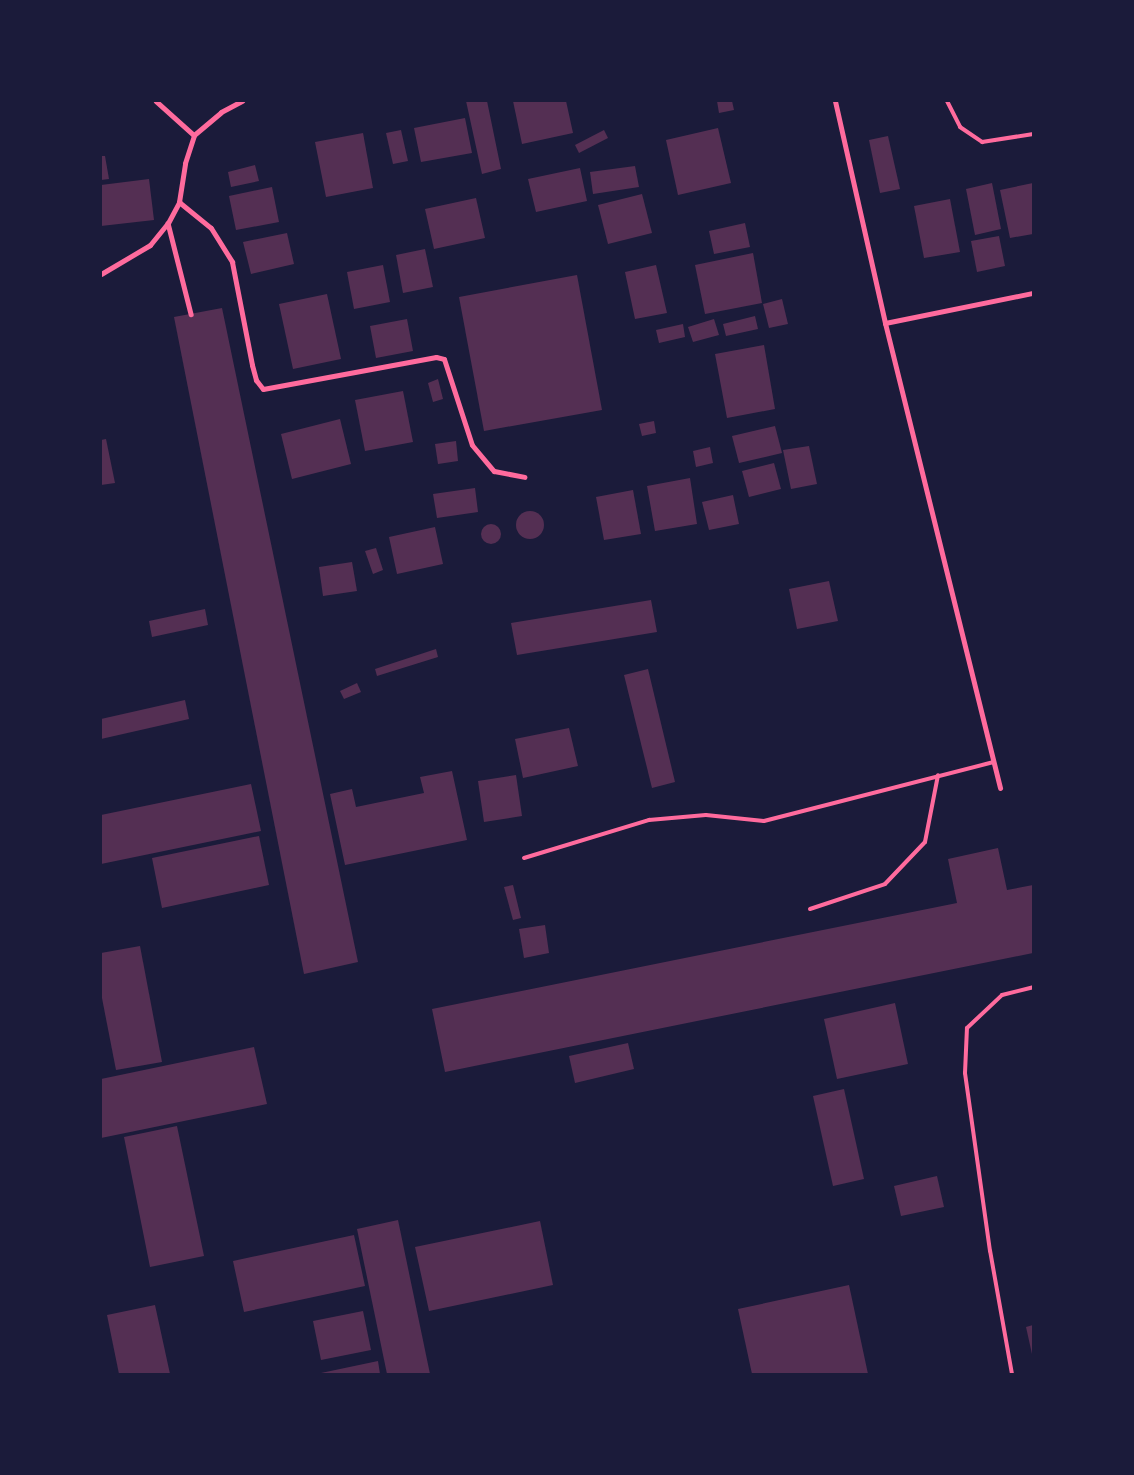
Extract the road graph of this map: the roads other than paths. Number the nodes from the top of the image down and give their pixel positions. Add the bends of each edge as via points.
1 (156, 101) edge
2 (242, 101) edge
3 (835, 101) edge
4 (947, 101) edge
5 (1033, 134) edge
6 (194, 136) junction
7 (179, 202) junction
8 (168, 224) junction
9 (101, 274) edge
10 (1033, 292) edge
11 (191, 314) dead end
12 (885, 323) junction
13 (524, 477) dead end
14 (993, 762) junction
15 (938, 776) junction
16 (1000, 788) dead end
17 (524, 858) dead end
18 (810, 909) dead end
19 (1033, 987) edge
20 (1012, 1374) edge

1 - 6 street
2 - 6 street via 221,112
3 - 12 street
4 - 5 lane via 960,127 982,142
6 - 7 street via 185,163
7 - 8 street
7 - 13 street via 211,228 232,262 252,366 263,389 436,357 444,359 472,446 494,471
8 - 9 street via 150,245
8 - 11 street
10 - 12 street
12 - 14 street
14 - 15 lane
14 - 16 street
15 - 17 lane via 764,821 706,815 649,820
15 - 18 lane via 925,842 886,884
19 - 20 lane via 1002,995 966,1028 965,1073 990,1251

